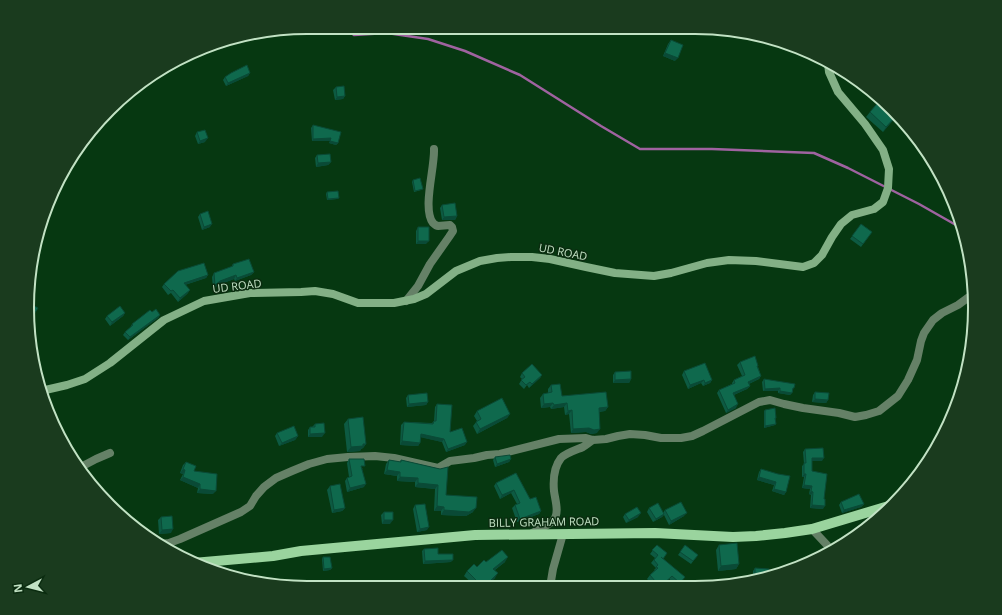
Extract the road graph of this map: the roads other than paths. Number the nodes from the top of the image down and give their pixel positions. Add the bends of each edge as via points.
1 (829, 70) edge
2 (434, 149) dead end
3 (967, 298) edge
4 (406, 300) junction
5 (47, 390) edge
6 (594, 440) junction
7 (110, 453) dead end
8 (84, 465) edge
9 (880, 509) edge
10 (812, 529) junction
11 (563, 534) junction
12 (529, 535) junction
13 (170, 543) edge
14 (828, 546) edge
15 (208, 562) edge
16 (551, 581) edge

1 - 4 main road, UD ROAD via 838,92 883,150 889,169 888,188 883,202 874,209 852,215 841,224 814,264 803,267 729,260 707,262 654,276 615,273 538,257 498,258 480,261 456,271 426,294
2 - 4 street via 428,202 430,217 438,226 450,225 453,231 418,286
3 - 6 street via 933,320 924,333 917,360 908,380 898,396 879,411 854,417 770,400 758,402 692,436 661,438 630,434
4 - 5 main road, UD ROAD via 394,303 358,303 315,291 250,293 204,301 164,320 110,363 85,379
6 - 12 street via 562,458 555,469 556,513 553,521
6 - 13 street via 559,439 500,454 450,460 438,468 375,456 328,459 292,470 276,478 241,512
7 - 8 street
9 - 10 main road, BILLY GRAHAM ROAD
10 - 11 main road, BILLY GRAHAM ROAD via 733,537
10 - 14 street
11 - 12 main road, BILLY GRAHAM ROAD
11 - 16 street
12 - 15 main road, BILLY GRAHAM ROAD via 475,535

